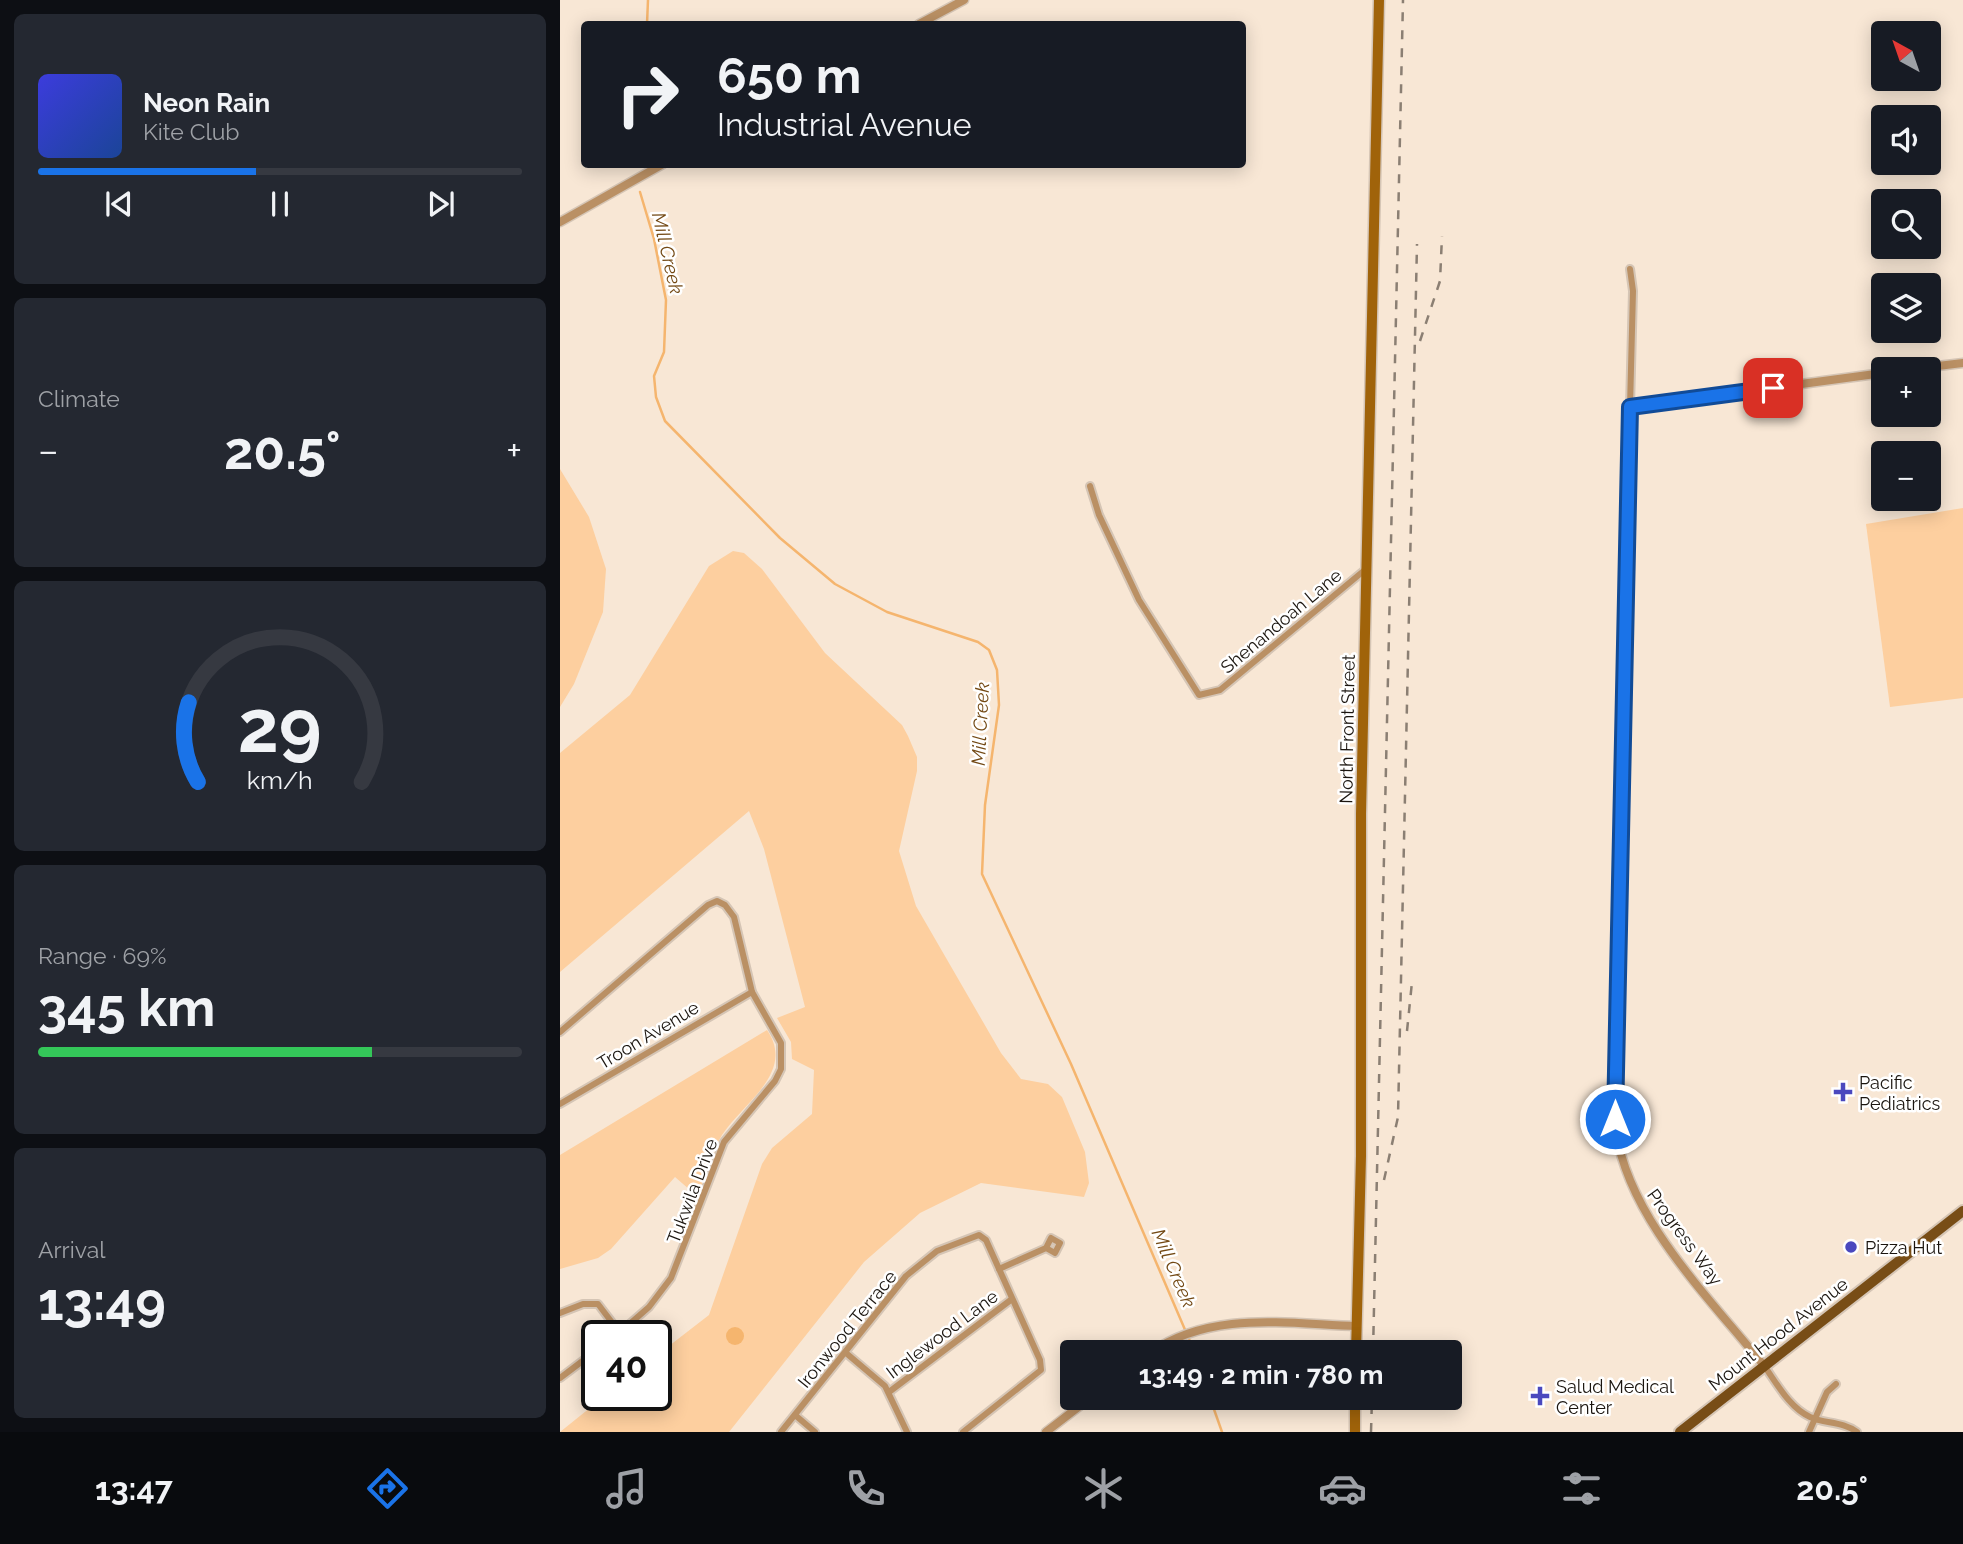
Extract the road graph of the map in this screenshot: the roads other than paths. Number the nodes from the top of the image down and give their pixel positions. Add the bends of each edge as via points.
1 (964, 0) edge
2 (1379, 0) edge
3 (925, 21) edge
4 (656, 168) edge
5 (560, 222) edge
6 (1630, 269) dead end
7 (1963, 363) edge
8 (1941, 366) edge
9 (1871, 375) edge
10 (1630, 407) junction
11 (1090, 486) dead end
12 (1366, 569) junction
13 (752, 992) junction
14 (560, 1032) edge
15 (560, 1104) edge
16 (1963, 1211) edge
17 (1046, 1248) dead end
18 (999, 1269) junction
19 (1012, 1298) junction
20 (560, 1313) edge
21 (609, 1320) edge
22 (635, 1320) edge
23 (1357, 1326) junction
24 (1171, 1340) edge
25 (1356, 1340) edge
26 (846, 1353) junction
27 (581, 1362) edge
28 (1765, 1367) junction
29 (560, 1378) edge
30 (1836, 1384) dead end
31 (889, 1392) junction
32 (1074, 1410) edge
33 (1355, 1410) edge
34 (795, 1415) junction
35 (1815, 1418) junction
36 (781, 1432) edge
37 (816, 1432) edge
38 (906, 1432) edge
39 (963, 1432) edge
40 (1046, 1432) edge
41 (1355, 1432) edge
42 (1680, 1432) edge
43 (1809, 1432) edge
44 (1857, 1432) edge

1 - 3 street
2 - 12 main road, North Front Street
4 - 5 street
6 - 10 street, Progress Way
7 - 8 street
9 - 10 street
10 - 28 street, Progress Way via 1615,1107 1618,1141 1648,1219
11 - 12 street, Shenandoah Lane via 1139,600 1199,695 1220,690
12 - 23 main road, North Front Street
13 - 14 street, Tukwila Drive via 734,917 717,901
13 - 15 street, Troon Avenue
13 - 22 street, Tukwila Drive via 781,1043 778,1076 724,1142 671,1278
16 - 28 main road, Mount Hood Avenue
17 - 18 street
18 - 19 street
18 - 26 street, Ironwood Terrace via 979,1234 948,1245 912,1270
19 - 31 street, Inglewood Lane
19 - 39 street via 1041,1370
20 - 21 street via 598,1304
23 - 24 street via 1239,1323 1194,1329
23 - 25 main road, North Front Street
26 - 31 street
26 - 34 street, Ironwood Terrace
27 - 29 street
28 - 35 street via 1793,1403
28 - 42 main road, Mount Hood Avenue
30 - 35 street
31 - 38 street
32 - 40 street
33 - 41 main road
34 - 36 street, Ironwood Terrace
34 - 37 street
35 - 43 street
35 - 44 street

